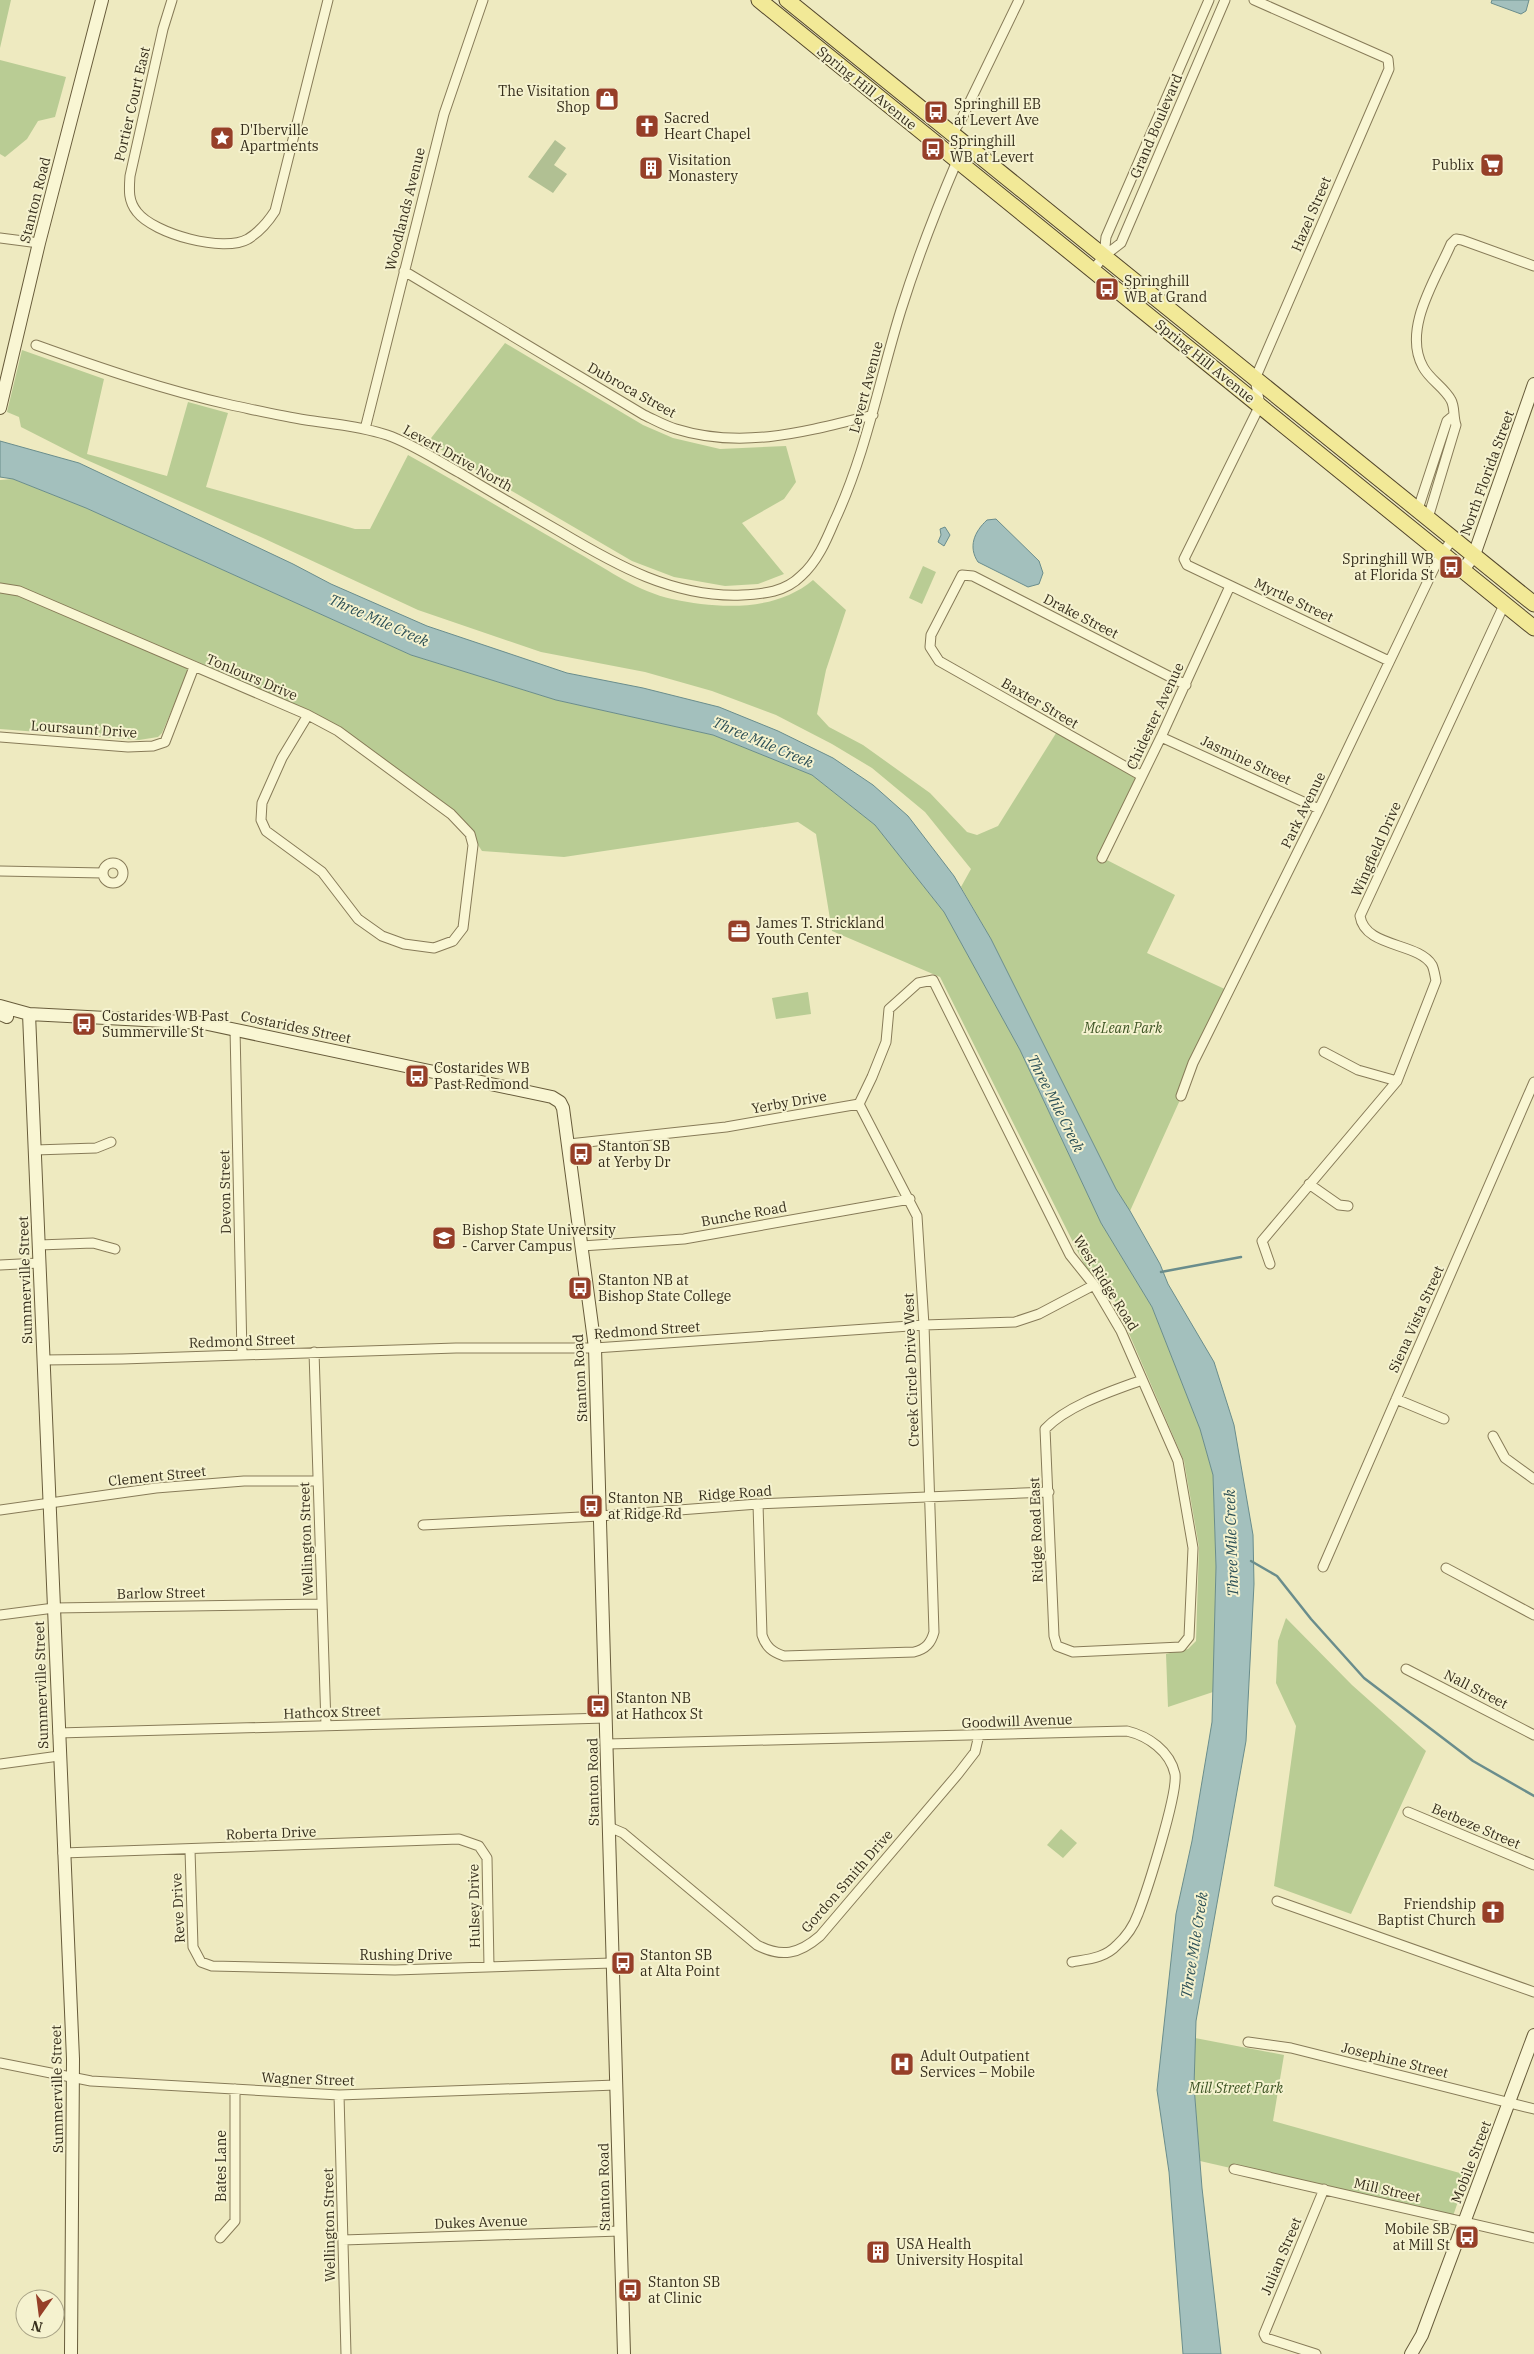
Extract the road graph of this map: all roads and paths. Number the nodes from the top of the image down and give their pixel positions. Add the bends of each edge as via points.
1 (102, 0) edge
2 (172, 0) edge
3 (328, 0) edge
4 (483, 0) edge
5 (759, 0) edge
6 (787, 0) edge
7 (1019, 0) edge
8 (1209, 0) edge
9 (1224, 0) edge
10 (1254, 0) edge
11 (952, 134) junction
12 (957, 161) junction
13 (0, 238) edge
14 (39, 243) junction
15 (1104, 256) junction
16 (1534, 266) edge
17 (1093, 270) junction
18 (404, 271) junction
19 (36, 345) dead end
20 (1255, 379) junction
21 (1534, 384) edge
22 (1260, 405) junction
23 (0, 408) edge
24 (873, 415) junction
25 (1453, 416) junction
26 (365, 429) junction
27 (1423, 514) junction
28 (1453, 538) junction
29 (1442, 552) junction
30 (1474, 555) junction
31 (1464, 570) junction
32 (1230, 586) junction
33 (0, 588) edge
34 (767, 594) joint
35 (1504, 604) junction
36 (1534, 604) edge
37 (1534, 628) edge
38 (930, 647) joint
39 (1389, 660) junction
40 (194, 667) junction
41 (1186, 685) junction
42 (308, 715) junction
43 (0, 737) edge
44 (1161, 737) junction
45 (1142, 776) junction
46 (1319, 809) junction
47 (1102, 858) dead end
48 (0, 871) edge
49 (103, 873) dead end
50 (2, 1013) edge
51 (29, 1014) junction
52 (235, 1029) junction
53 (1324, 1052) dead end
54 (1397, 1081) junction
55 (1534, 1082) edge
56 (1181, 1096) dead end
57 (552, 1097) joint
58 (859, 1104) junction
59 (111, 1142) dead end
60 (569, 1144) junction
61 (35, 1150) junction
62 (1309, 1184) junction
63 (910, 1199) junction
64 (1348, 1206) dead end
65 (39, 1245) junction
66 (582, 1246) junction
67 (115, 1249) dead end
68 (39, 1263) junction
69 (1270, 1264) dead end
70 (0, 1266) edge
71 (1094, 1285) junction
72 (924, 1325) junction
73 (595, 1348) junction
74 (314, 1352) junction
75 (242, 1354) junction
76 (42, 1360) junction
77 (1142, 1380) junction
78 (1396, 1399) junction
79 (1444, 1419) dead end
80 (1493, 1436) dead end
81 (1534, 1479) edge
82 (318, 1481) junction
83 (1049, 1492) junction
84 (929, 1498) junction
85 (50, 1503) junction
86 (758, 1504) junction
87 (0, 1510) edge
88 (600, 1516) junction
89 (423, 1525) dead end
90 (1323, 1567) dead end
91 (1446, 1568) dead end
92 (322, 1604) junction
93 (54, 1608) junction
94 (1534, 1615) edge
95 (0, 1616) edge
96 (1057, 1646) joint
97 (1406, 1669) dead end
98 (606, 1718) junction
99 (326, 1726) junction
100 (58, 1733) junction
101 (1534, 1734) edge
102 (979, 1736) junction
103 (607, 1744) junction
104 (59, 1756) junction
105 (0, 1764) edge
106 (1408, 1812) dead end
107 (609, 1827) junction
108 (479, 1846) joint
109 (190, 1850) junction
110 (64, 1853) junction
111 (1534, 1865) edge
112 (1277, 1901) dead end
113 (201, 1962) joint
114 (1072, 1962) dead end
115 (612, 1963) junction
116 (489, 1968) junction
117 (1534, 1992) edge
118 (1534, 2035) edge
119 (1248, 2042) dead end
120 (0, 2063) edge
121 (73, 2077) junction
122 (616, 2085) junction
123 (235, 2089) junction
124 (339, 2095) junction
125 (1510, 2103) junction
126 (1534, 2110) edge
127 (1234, 2169) dead end
128 (1324, 2190) junction
129 (1465, 2222) junction
130 (620, 2231) junction
131 (220, 2238) dead end
132 (1534, 2238) edge
133 (343, 2240) junction
134 (1412, 2353) edge
135 (71, 2354) edge
136 (346, 2354) edge
137 (624, 2354) edge
138 (1316, 2354) edge

1 - 14 street, Stanton Road
2 - 3 street, Portier Court East via 130,176 129,198 137,213 150,225 172,235 225,245 247,240 275,211
4 - 18 street, Woodlands Avenue via 444,114
5 - 12 main road, Spring Hill Avenue
6 - 11 main road, Spring Hill Avenue
7 - 11 street
8 - 15 street, Grand Boulevard via 1106,237
9 - 15 street, Grand Boulevard via 1121,242
10 - 20 street, Hazel Street via 1388,59 1389,69
11 - 15 main road, Spring Hill Avenue
12 - 17 main road, Spring Hill Avenue
12 - 24 street, Levert Avenue via 928,229 900,312
13 - 14 street
14 - 23 street, Stanton Road
15 - 17 street, Grand Boulevard
15 - 20 main road, Spring Hill Avenue
16 - 25 street via 1462,240 1456,239 1451,244 1422,310 1416,338 1423,367 1454,405
17 - 22 main road, Spring Hill Avenue
18 - 24 street, Dubroca Street via 644,415 675,429 721,438 781,437
18 - 26 street, Woodlands Avenue
19 - 26 street, Levert Drive North via 112,372 227,404
20 - 22 street
20 - 27 main road, Spring Hill Avenue
21 - 30 street, North Florida Street
22 - 29 main road, Spring Hill Avenue
22 - 32 street, Myrtle Street via 1184,558 1187,565
24 - 34 street, Levert Avenue via 842,506 814,561 798,580
25 - 27 street via 1447,421
25 - 27 street via 1456,426
26 - 34 street, Levert Drive North via 421,450 636,574 703,594
27 - 28 main road, Spring Hill Avenue
28 - 29 street, Park Avenue
28 - 30 main road, Spring Hill Avenue
29 - 31 main road, Spring Hill Avenue
29 - 39 street, Park Avenue
30 - 31 street, North Florida Street
30 - 36 main road, Spring Hill Avenue
31 - 35 main road, Spring Hill Avenue
32 - 39 street, Myrtle Street
32 - 41 street, Chidester Avenue
33 - 40 street, Tonlours Drive via 19,591
35 - 37 main road, Spring Hill Avenue
35 - 54 street, Wingfield Drive via 1360,916 1362,926 1373,936 1416,953 1432,965 1436,981
38 - 41 street, Drake Street via 931,635 962,575 972,576
38 - 45 street, Baxter Street via 939,661
39 - 46 street, Park Avenue
40 - 42 street, Tonlours Drive
40 - 43 street, Loursaunt Drive via 165,742 128,747
41 - 44 street, Chidester Avenue
42 - 42 street, Tonlours Drive via 282,758 262,803 261,820 266,831 322,872 358,919 382,936 404,944 434,948 453,941 462,928 473,845 470,834 451,814 338,731
44 - 45 street, Chidester Avenue
44 - 46 street, Jasmine Street
45 - 47 street, Chidester Avenue
46 - 56 street, Park Avenue via 1193,1063
48 - 49 street
50 - 51 street
51 - 52 street, Costarides Street via 203,1023
51 - 61 street, Summerville Street
52 - 57 street, Costarides Street
52 - 75 street, Devon Street
53 - 54 street via 1358,1070
54 - 62 street, Wingfield Drive
55 - 78 street, Siena Vista Street
57 - 60 street, Stanton Road via 563,1108
58 - 60 street, Yerby Drive via 726,1127
58 - 63 street, Creek Circle Drive West
58 - 71 street, West Ridge Road via 886,1042 888,1009 918,983 933,980 1070,1255
59 - 61 street via 96,1148
60 - 66 street, Stanton Road
61 - 65 street, Summerville Street
62 - 64 street via 1339,1205
62 - 69 street, Wingfield Drive via 1262,1241
63 - 66 street, Bunche Road via 684,1239
63 - 72 street, Creek Circle Drive West via 917,1216
65 - 67 street via 93,1243
65 - 68 street, Summerville Street
66 - 73 street, Stanton Road
68 - 70 street
68 - 76 street, Summerville Street
71 - 72 street, Redmond Street via 1039,1314 1015,1322
71 - 77 street, West Ridge Road via 1121,1331
72 - 73 street, Redmond Street
72 - 84 street, Creek Circle Drive West
73 - 74 street, Redmond Street
73 - 88 street, Stanton Road
74 - 75 street, Redmond Street
74 - 82 street, Wellington Street
75 - 76 street, Redmond Street
76 - 85 street, Summerville Street
77 - 83 street, Ridge Road East via 1056,1417 1045,1429
77 - 96 street, West Ridge Road via 1178,1460 1193,1548 1189,1637 1182,1647 1073,1652
78 - 79 street
78 - 90 street, Siena Vista Street
80 - 81 street via 1506,1458
82 - 85 street, Clement Street via 244,1481 156,1488
82 - 92 street, Wellington Street
83 - 84 street, Ridge Road
83 - 96 street, Ridge Road East
84 - 86 street, Ridge Road
84 - 86 street, Creek Circle Drive West via 934,1632 926,1647 914,1652 784,1656 769,1649 762,1635
85 - 87 street, Clement Street
85 - 93 street, Summerville Street
86 - 88 street, Ridge Road
88 - 89 street, Ridge Road
88 - 98 street, Stanton Road
91 - 94 street
92 - 93 street, Barlow Street
92 - 99 street, Wellington Street
93 - 95 street, Barlow Street
93 - 100 street, Summerville Street
97 - 101 street, Nall Street
98 - 99 street, Hathcox Street
98 - 103 street, Stanton Road
99 - 100 street, Hathcox Street
100 - 104 street, Summerville Street
102 - 103 street, Goodwill Avenue
102 - 107 street, Gordon Smith Drive via 976,1752 820,1936 808,1946 792,1952 780,1953 757,1945 623,1833
102 - 114 street, Goodwill Avenue via 1126,1731 1142,1735 1152,1742 1163,1751 1172,1766 1175,1780 1170,1805 1138,1915 1116,1946 1102,1956
103 - 107 street, Stanton Road
104 - 105 street
104 - 110 street, Summerville Street
106 - 111 street, Betbeze Street
107 - 115 street, Stanton Road
108 - 109 street, Roberta Drive via 459,1839
108 - 116 street, Hulsey Drive via 487,1858
109 - 110 street, Roberta Drive
109 - 113 street, Reve Drive via 193,1947
110 - 121 street, Summerville Street
112 - 117 street
113 - 116 street, Rushing Drive via 212,1966 385,1970
115 - 116 street, Rushing Drive
115 - 122 street, Stanton Road
118 - 125 street, Mobile Street
119 - 125 street, Josephine Street via 1291,2048
120 - 121 street, Wagner Street
121 - 123 street, Wagner Street via 91,2081
121 - 135 street, Summerville Street
122 - 124 street, Wagner Street
122 - 130 street, Stanton Road
123 - 124 street, Wagner Street
123 - 131 street, Bates Lane via 235,2221
124 - 133 street, Wellington Street
125 - 126 street, Josephine Street
125 - 129 street, Mobile Street
127 - 128 street, Mill Street
128 - 129 street, Mill Street
128 - 138 street, Julian Street via 1264,2334 1266,2338
129 - 132 street, Mill Street
129 - 134 street, Mobile Street via 1422,2335
130 - 133 street, Dukes Avenue
130 - 137 street, Stanton Road
133 - 136 street, Wellington Street

